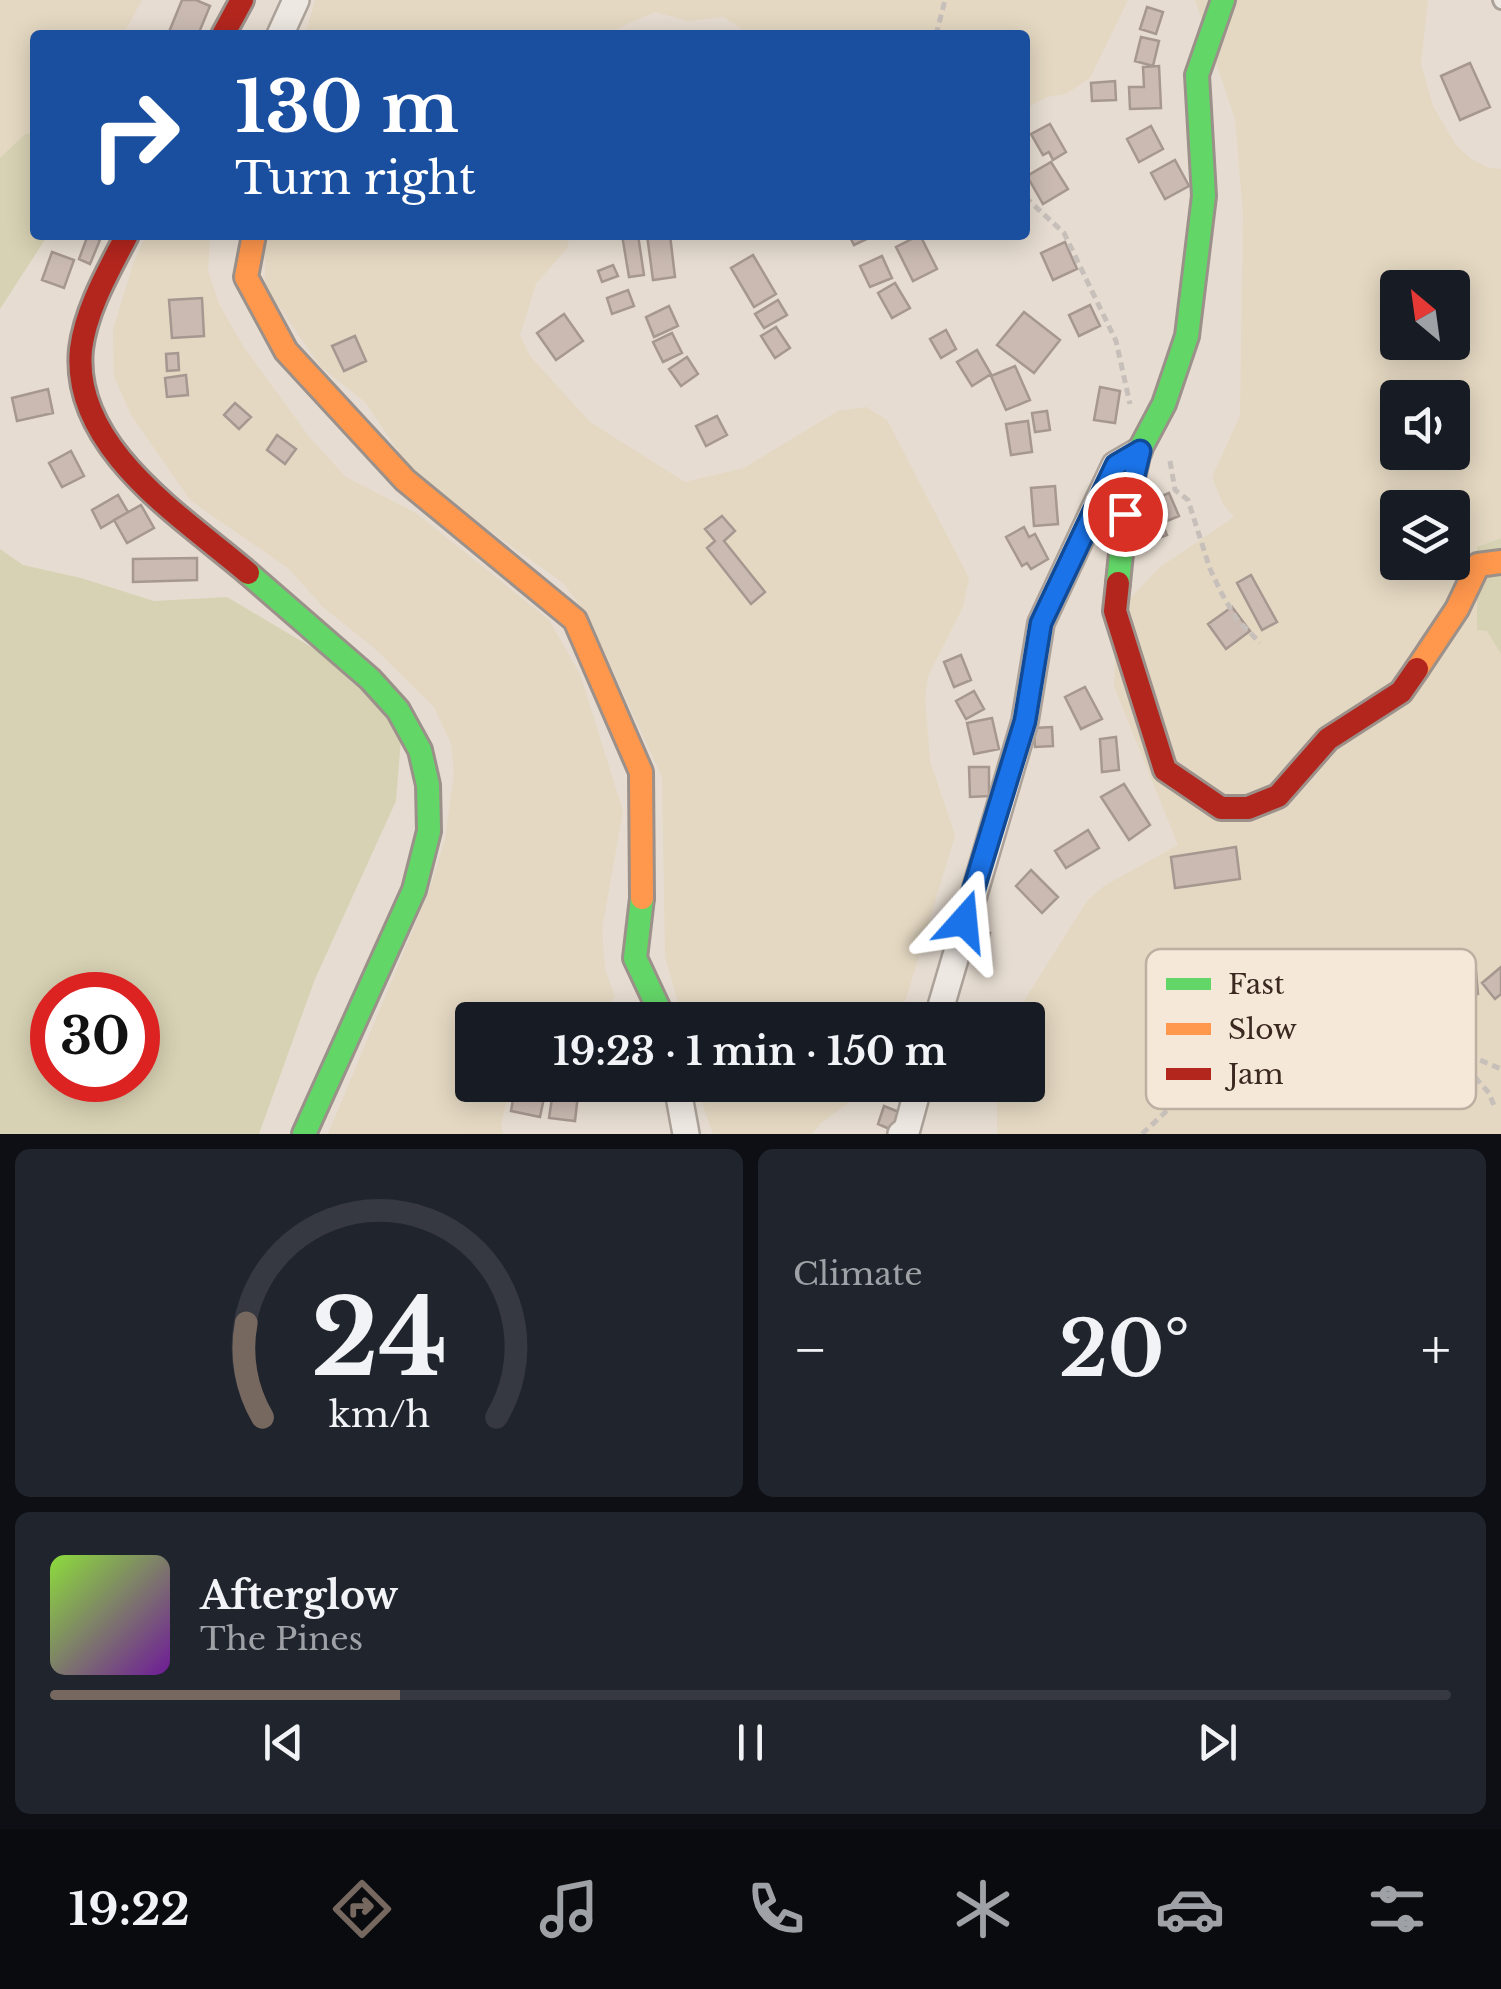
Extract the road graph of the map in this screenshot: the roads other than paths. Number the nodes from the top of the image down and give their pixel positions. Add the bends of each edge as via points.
1 (242, 0) edge
2 (296, 0) edge
3 (1223, 0) edge
4 (227, 30) edge
5 (282, 30) edge
6 (124, 240) edge
7 (253, 240) edge
8 (1152, 451) junction
9 (1501, 562) edge
10 (656, 1002) edge
11 (942, 1002) edge
12 (680, 1102) edge
13 (915, 1102) edge
14 (304, 1134) edge
15 (686, 1134) edge
16 (901, 1134) edge

1 - 4 street
2 - 5 street
3 - 8 street via 1197,76 1204,196 1187,336
6 - 14 street via 94,300 78,366 98,430 120,462 370,679 398,710 420,750 428,785 429,831 414,890
7 - 10 street via 246,277 286,351 406,480 575,620 641,772 635,958
8 - 9 street via 1125,514 1116,612 1165,770 1221,808 1248,808 1278,796 1328,738 1400,692 1478,565
8 - 11 street via 1116,465 1041,623 1025,721
12 - 15 street
13 - 16 street

